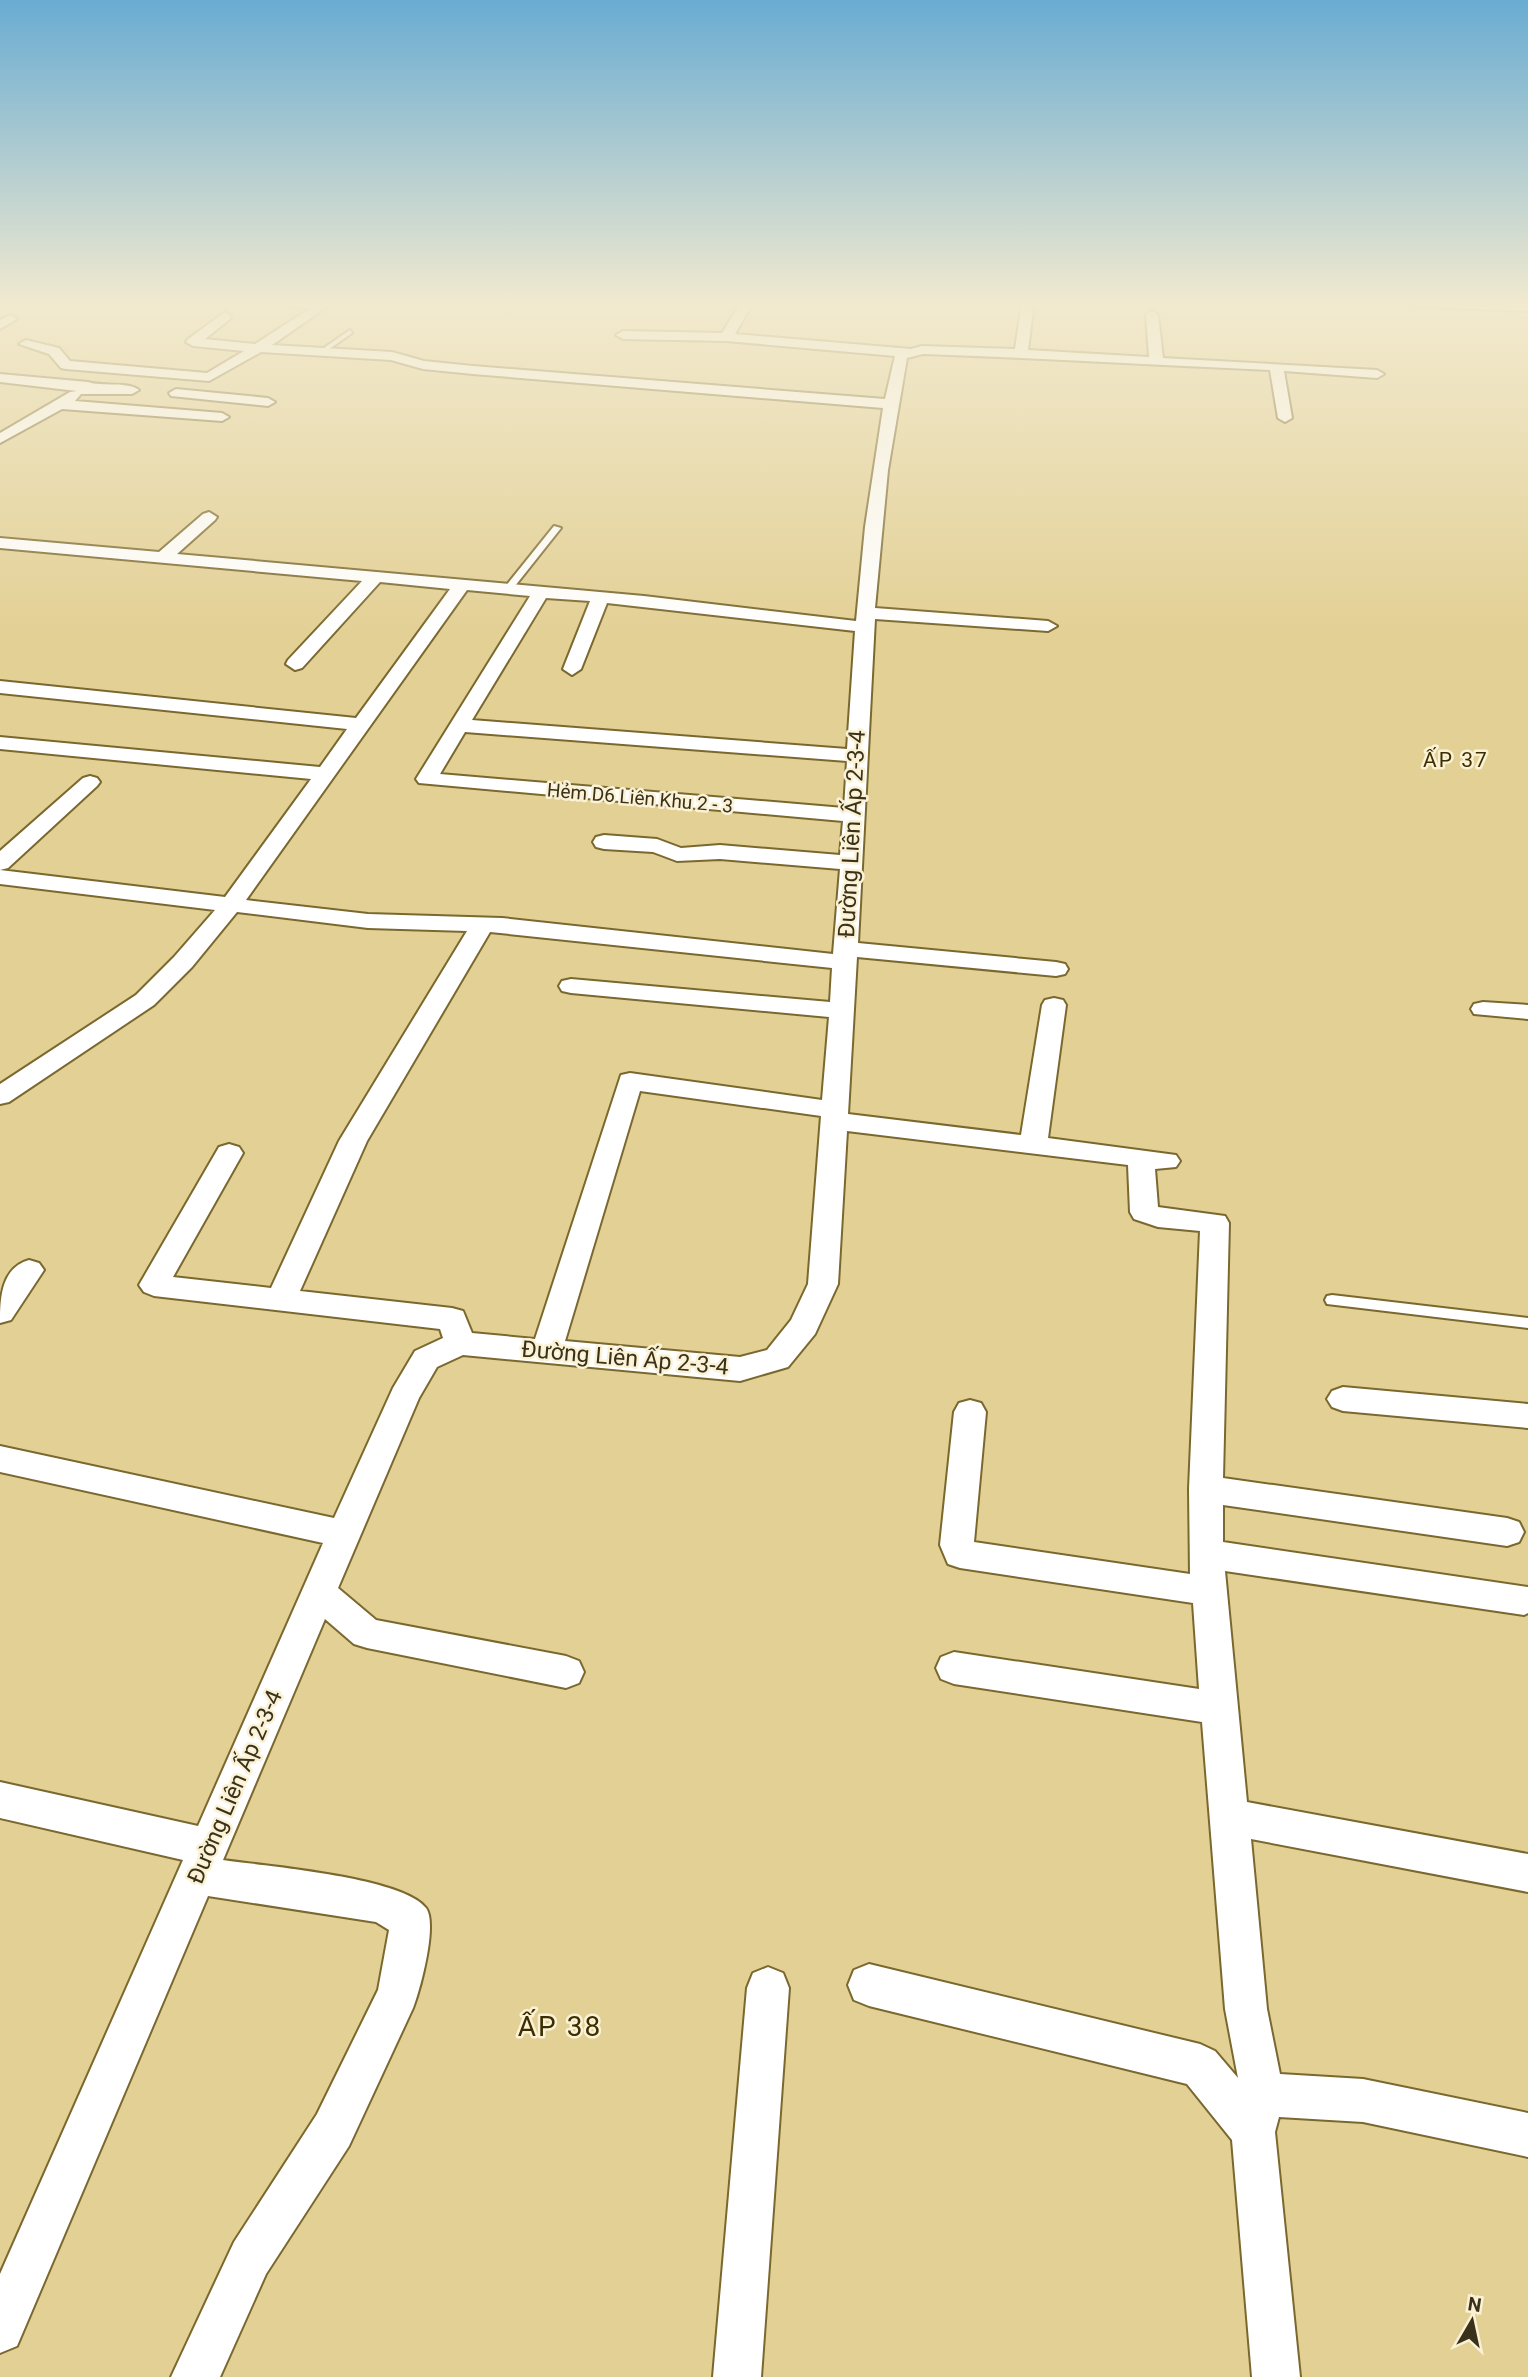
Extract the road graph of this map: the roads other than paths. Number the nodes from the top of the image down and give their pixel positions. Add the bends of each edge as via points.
1 (44, 413) edge
2 (171, 413) edge
3 (889, 413) edge
4 (1284, 413) edge
5 (222, 417) dead end
6 (1285, 418) dead end
7 (0, 439) edge
8 (209, 516) dead end
9 (557, 528) dead end
10 (0, 543) edge
11 (162, 558) junction
12 (375, 577) junction
13 (462, 585) junction
14 (508, 589) junction
15 (541, 592) junction
16 (601, 597) junction
17 (864, 620) junction
18 (1048, 626) dead end
19 (295, 664) dead end
20 (572, 669) dead end
21 (0, 687) edge
22 (362, 725) junction
23 (457, 725) junction
24 (0, 743) edge
25 (857, 756) junction
26 (324, 774) junction
27 (90, 782) dead end
28 (854, 815) junction
29 (604, 842) dead end
30 (0, 863) edge
31 (851, 863) junction
32 (0, 877) edge
33 (230, 906) junction
34 (483, 924) junction
35 (845, 956) junction
36 (1056, 969) dead end
37 (571, 986) dead end
38 (1054, 1005) dead end
39 (1483, 1009) dead end
40 (841, 1011) junction
41 (1528, 1012) edge
42 (0, 1096) edge
43 (834, 1115) junction
44 (1033, 1147) junction
45 (229, 1153) dead end
46 (29, 1270) dead end
47 (281, 1299) junction
48 (1332, 1300) dead end
49 (0, 1312) edge
50 (1528, 1323) edge
51 (460, 1343) junction
52 (547, 1351) junction
53 (1343, 1399) dead end
54 (970, 1412) dead end
55 (1528, 1416) edge
56 (0, 1459) edge
57 (1206, 1489) junction
58 (1507, 1532) dead end
59 (345, 1534) junction
60 (1206, 1554) junction
61 (1209, 1591) junction
62 (319, 1593) junction
63 (1524, 1600) dead end
64 (954, 1668) dead end
65 (566, 1672) dead end
66 (1220, 1708) junction
67 (0, 1800) edge
68 (1229, 1817) junction
69 (203, 1861) junction
70 (1528, 1873) edge
71 (869, 1985) dead end
72 (768, 1989) dead end
73 (1258, 2114) junction
74 (1528, 2135) edge
75 (10, 2278) edge
76 (0, 2329) edge
77 (195, 2377) edge
78 (737, 2377) edge
79 (1276, 2377) edge

1 - 7 street
2 - 5 street
3 - 17 street, Đường Liên Ấp 2-3-4
4 - 6 street
8 - 11 street
9 - 14 lane
10 - 11 street
11 - 12 street
12 - 13 street
12 - 19 street
13 - 14 street
13 - 22 street
14 - 15 street
15 - 16 street
15 - 23 street
16 - 17 street
16 - 20 street
17 - 18 street
17 - 25 street, Đường Liên Ấp 2-3-4
21 - 22 street
22 - 26 street
23 - 25 street
23 - 28 street, Hẻm D6 Liên Khu 2 - 3 via 426,779
24 - 26 street
25 - 28 street, Đường Liên Ấp 2-3-4
26 - 33 street
27 - 30 street
28 - 31 street, Đường Liên Ấp 2-3-4
29 - 31 street via 657,846 677,854 720,852
31 - 35 street, Đường Liên Ấp 2-3-4
32 - 33 street
33 - 34 street via 368,921
33 - 42 street via 145,1000
34 - 35 street
34 - 47 street via 353,1141
35 - 36 street
35 - 40 street, Đường Liên Ấp 2-3-4
37 - 40 street
38 - 44 street
39 - 41 street
40 - 43 street, Đường Liên Ấp 2-3-4
43 - 44 street
43 - 52 street via 630,1081
43 - 52 street, Đường Liên Ấp 2-3-4 via 823,1284 804,1326 777,1359 740,1369
44 - 57 street via 1153,1160 1144,1212 1215,1223
45 - 47 street via 142,1283
46 - 49 street
47 - 51 street via 452,1320
48 - 50 lane
51 - 52 street, Đường Liên Ấp 2-3-4
51 - 59 street, Đường Liên Ấp 2-3-4 via 426,1359 404,1396
53 - 55 street
54 - 61 street via 957,1545 960,1555
56 - 59 street
57 - 58 street
57 - 60 street
59 - 62 street, Đường Liên Ấp 2-3-4
60 - 61 street
60 - 63 street
61 - 66 street
62 - 65 street via 367,1633
62 - 69 street, Đường Liên Ấp 2-3-4
64 - 66 street
66 - 68 street
67 - 69 street
68 - 70 street
68 - 73 street
69 - 75 street, Đường Liên Ấp 2-3-4
69 - 77 street via 383,1904 411,1921 398,1993 333,2130 250,2258
71 - 73 street via 1200,2066
72 - 78 street
73 - 74 street via 1301,2093 1416,2109
73 - 79 street
75 - 76 street, Đường Liên Ấp 2-3-4

